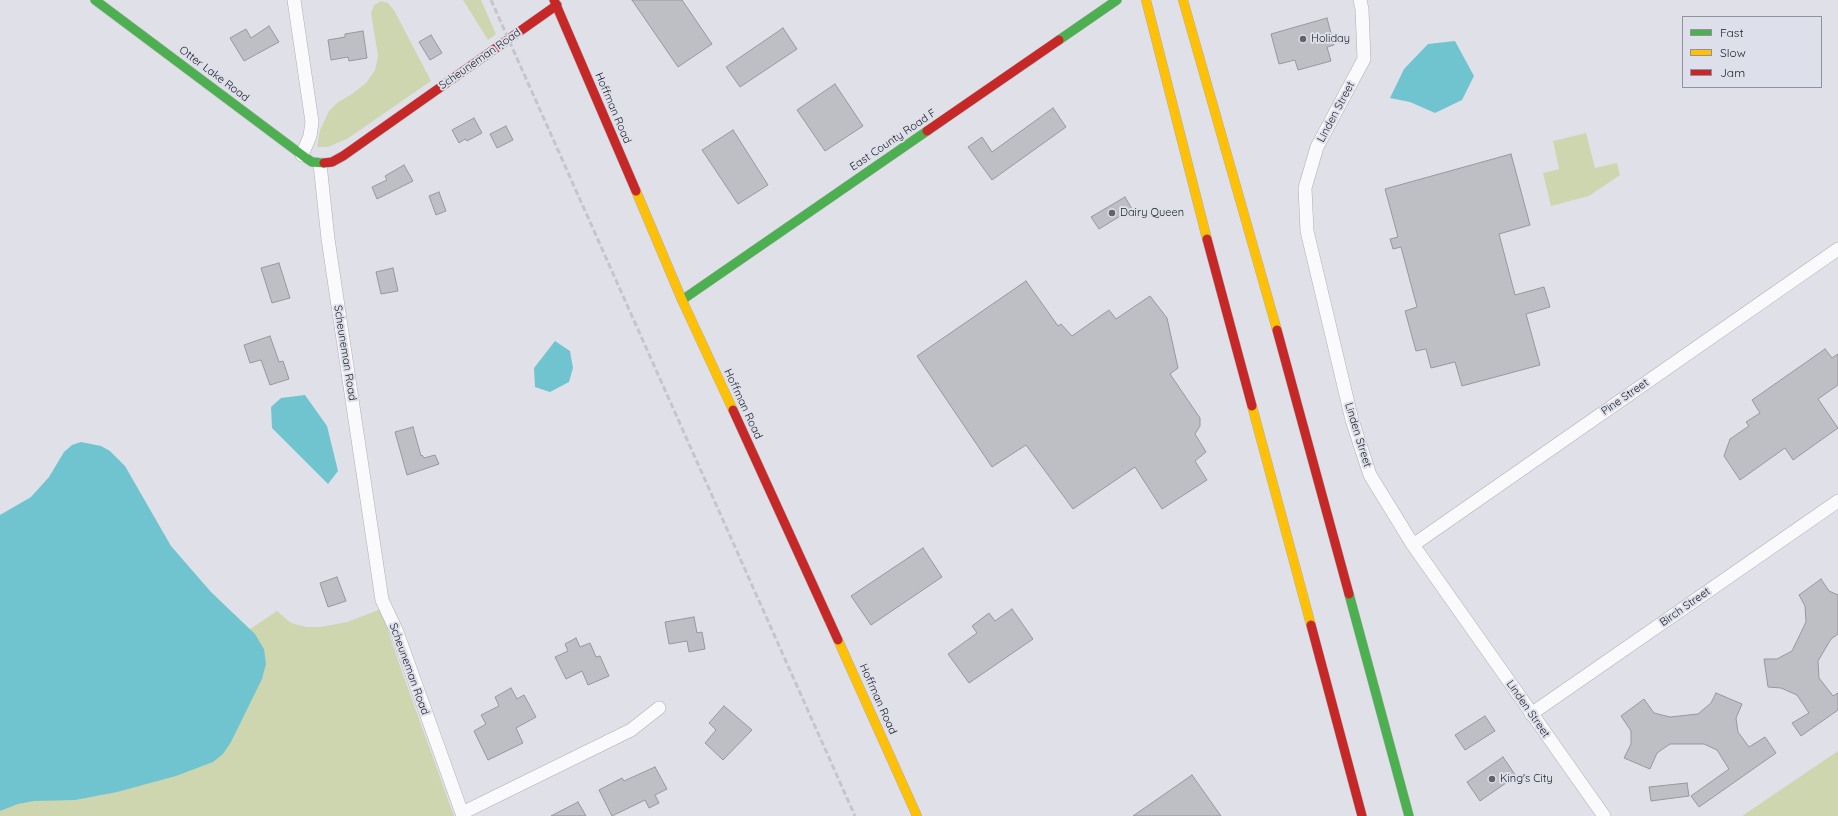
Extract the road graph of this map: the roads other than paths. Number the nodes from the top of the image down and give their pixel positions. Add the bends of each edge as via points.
1 (95, 0) edge
2 (294, 0) edge
3 (1117, 0) edge
4 (1146, 0) edge
5 (1183, 0) edge
6 (1360, 0) edge
7 (556, 3) edge
8 (302, 155) junction
9 (320, 164) junction
10 (1838, 249) edge
11 (682, 300) junction
12 (1838, 501) edge
13 (1413, 545) junction
14 (660, 708) dead end
15 (1531, 714) junction
16 (462, 814) edge
17 (917, 816) edge
18 (1362, 816) edge
19 (1409, 816) edge
20 (1604, 816) edge

1 - 8 street, Otter Lake Road
2 - 8 street via 312,122 310,136
3 - 11 street, East County Road F
4 - 18 street via 1211,256
5 - 19 street via 1288,367
6 - 13 street, Linden Street via 1364,59 1317,147 1305,188 1307,231 1352,420 1370,475
7 - 9 street, Scheuneman Road via 343,156 329,163
7 - 11 street, Hoffman Road
8 - 9 street, Otter Lake Road
9 - 16 street, Scheuneman Road via 328,239 382,600 397,632
10 - 13 street, Pine Street
11 - 17 street, Hoffman Road via 816,588
12 - 15 street, Birch Street
13 - 15 street, Linden Street
14 - 16 street, Scheuneman Road via 631,730
15 - 20 street, Linden Street

